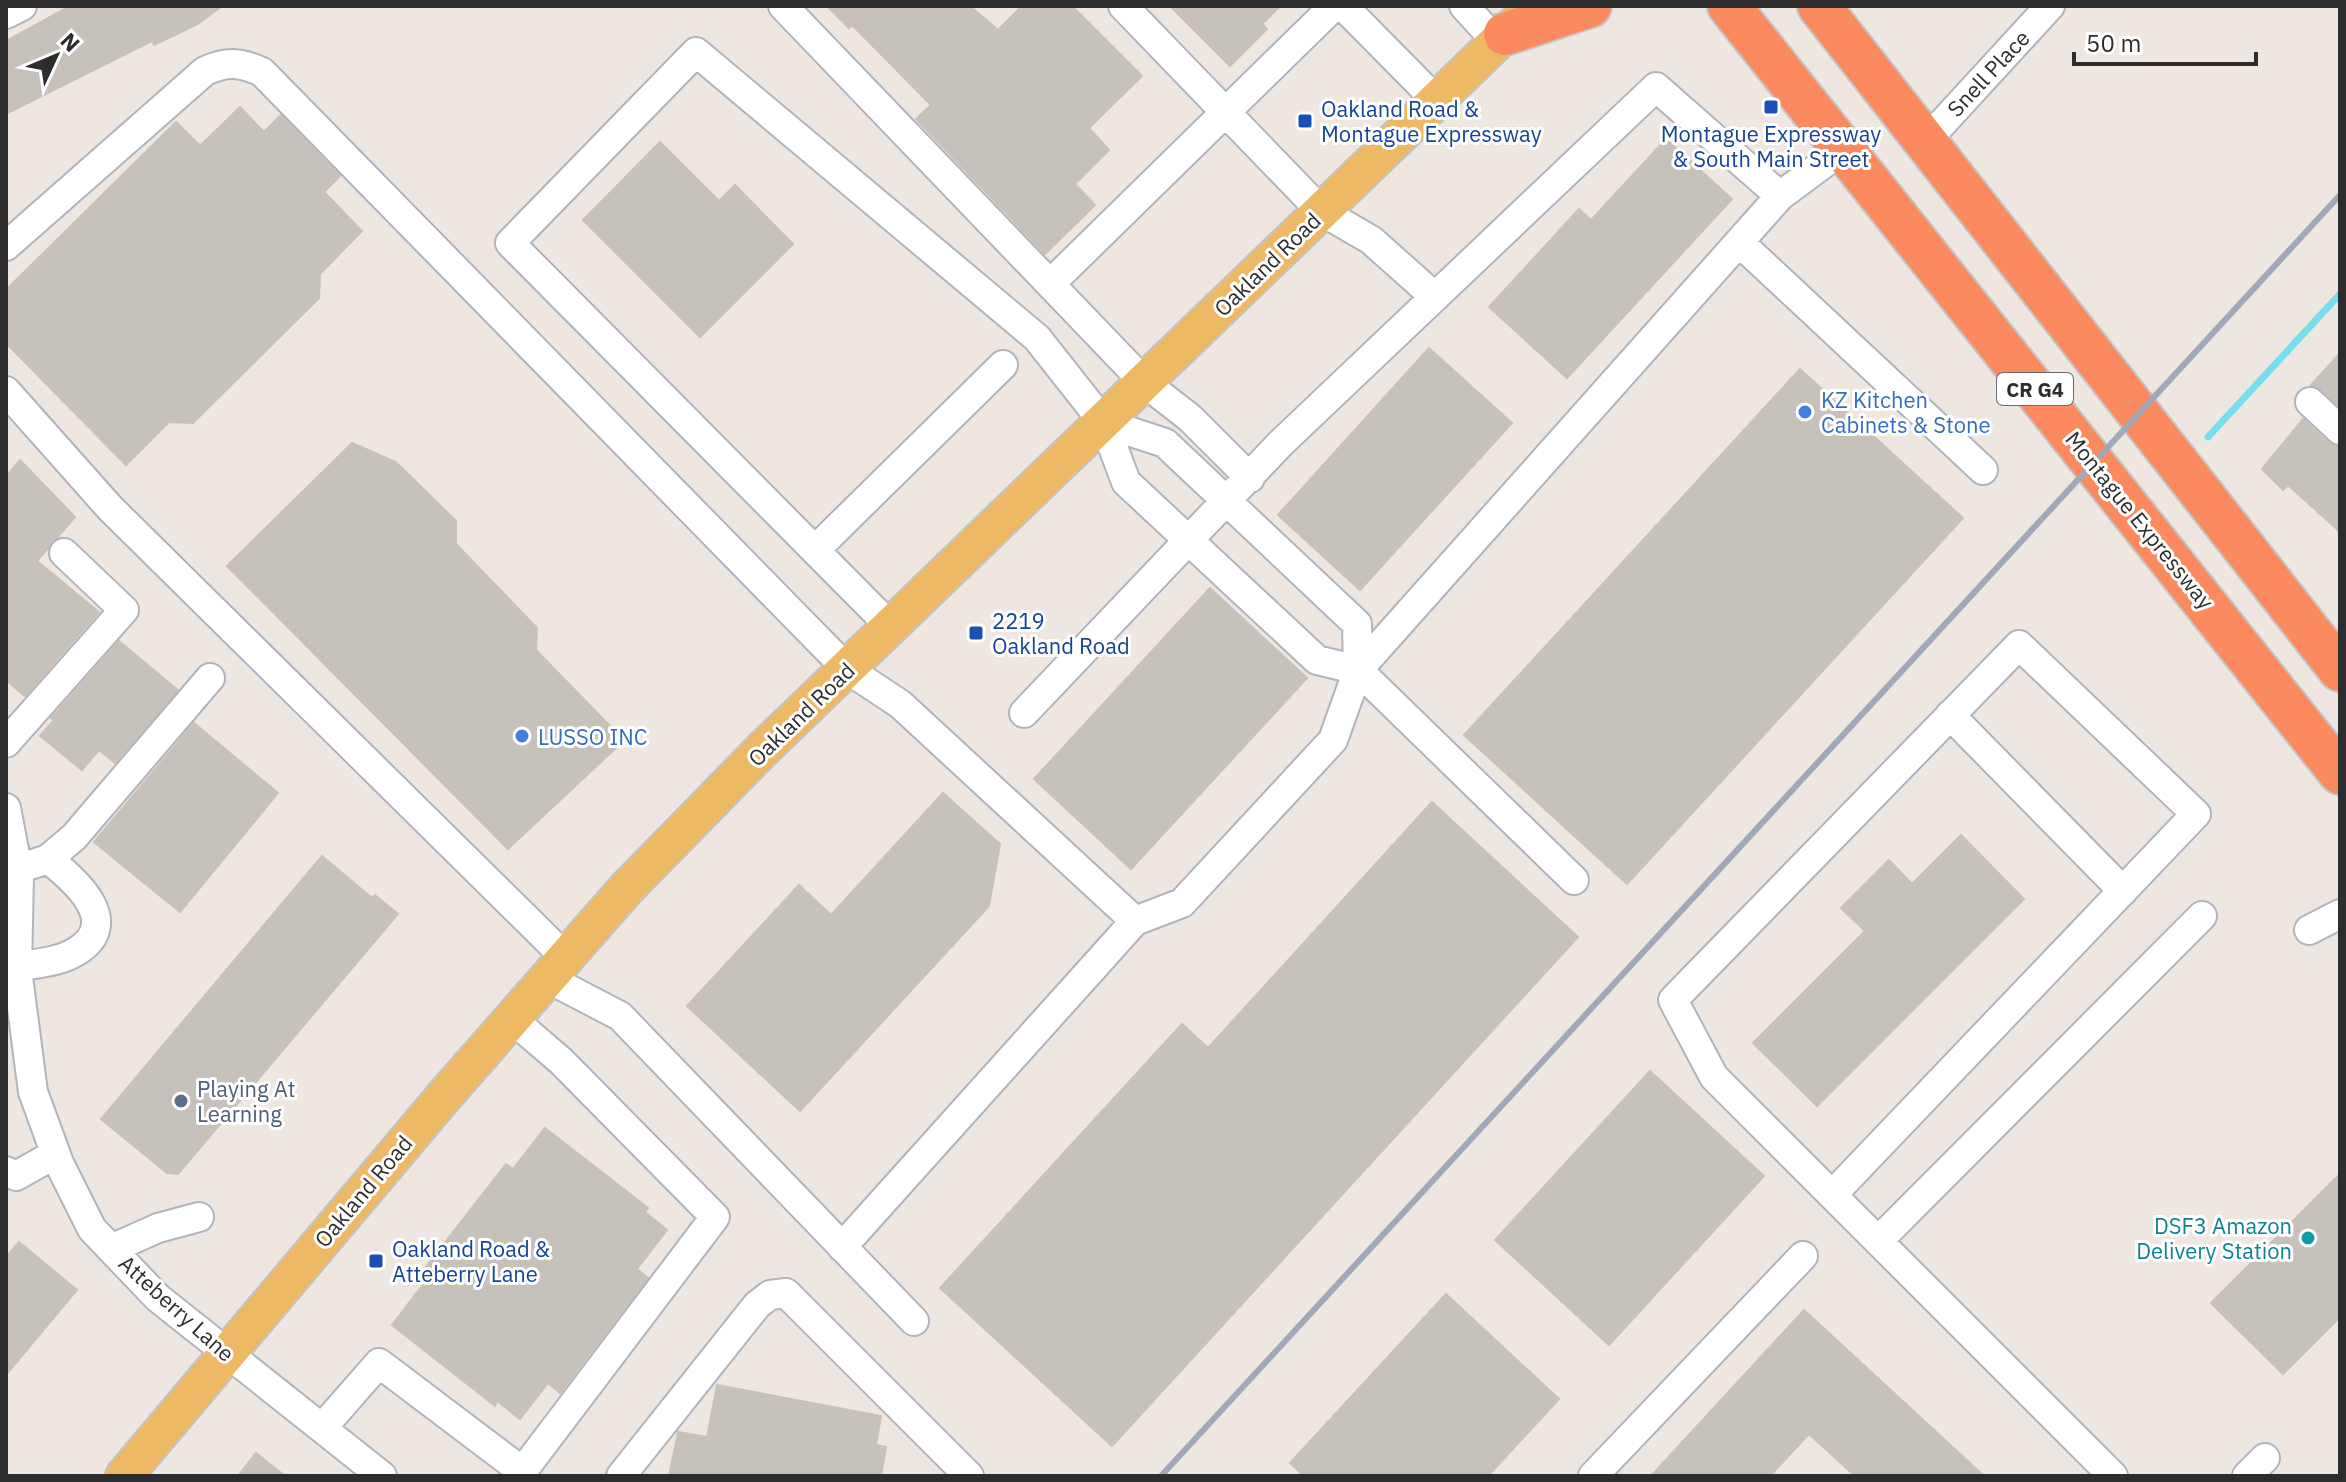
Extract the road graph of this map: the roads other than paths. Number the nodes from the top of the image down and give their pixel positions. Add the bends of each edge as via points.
1 (22, 6) edge
2 (783, 6) edge
3 (1123, 6) edge
4 (1334, 6) edge
5 (1343, 6) edge
6 (1464, 6) edge
7 (1590, 6) edge
8 (1710, 6) edge
9 (1729, 6) edge
10 (1819, 6) edge
11 (2050, 6) edge
12 (6, 14) edge
13 (1513, 22) edge
14 (1754, 38) junction
15 (1436, 100) junction
16 (1226, 112) junction
17 (1926, 141) junction
18 (1842, 150) junction
19 (1780, 196) junction
20 (1321, 211) junction
21 (1739, 242) junction
22 (6, 246) edge
23 (1050, 284) junction
24 (1435, 297) junction
25 (1003, 365) dead end
26 (1145, 383) junction
27 (6, 391) edge
28 (2310, 402) dead end
29 (1104, 423) junction
30 (2340, 430) edge
31 (1983, 470) dead end
32 (1250, 478) junction
33 (1226, 501) junction
34 (1189, 540) junction
35 (815, 550) junction
36 (64, 553) dead end
37 (891, 627) junction
38 (847, 669) junction
39 (1358, 670) junction
40 (2340, 670) edge
41 (210, 678) dead end
42 (1024, 713) dead end
43 (1950, 715) junction
44 (6, 743) edge
45 (2340, 773) edge
46 (6, 808) edge
47 (48, 859) junction
48 (18, 869) junction
49 (1574, 880) dead end
50 (2123, 891) junction
51 (2340, 914) edge
52 (2202, 916) dead end
53 (1135, 921) junction
54 (2309, 930) dead end
55 (17, 967) junction
56 (556, 967) junction
57 (511, 1018) junction
58 (14, 1020) edge
59 (55, 1154) junction
60 (6, 1171) edge
61 (1832, 1195) junction
62 (199, 1217) dead end
63 (1878, 1241) junction
64 (842, 1247) junction
65 (111, 1249) junction
66 (1803, 1256) dead end
67 (914, 1321) dead end
68 (225, 1353) junction
69 (322, 1428) junction
70 (369, 1472) edge
71 (521, 1474) edge
72 (124, 1476) edge
73 (621, 1476) edge
74 (969, 1476) edge
75 (1593, 1476) edge
76 (2113, 1476) edge

1 - 12 street
2 - 23 street
3 - 16 street
4 - 16 street
5 - 15 street
6 - 13 street
7 - 13 highway
8 - 14 highway
9 - 14 highway, Montague Expressway / CR G4
10 - 17 highway, CR G4
11 - 17 street, Snell Place
13 - 15 main road, Oakland Road
14 - 18 highway, Montague Expressway / CR G4
15 - 20 main road, Oakland Road
16 - 20 street
16 - 23 street
17 - 40 highway, CR G4
18 - 19 street
18 - 45 highway, Montague Expressway / CR G4
19 - 21 street
19 - 24 street via 1656,87
20 - 24 street via 1371,240
20 - 26 main road, Oakland Road
21 - 31 street
21 - 39 street
22 - 38 street via 205,71 241,62 262,72
23 - 26 street
24 - 32 street
25 - 35 street
26 - 29 main road, Oakland Road
26 - 32 street via 1190,418
27 - 56 street via 110,508
28 - 30 street
29 - 33 street via 1165,443
29 - 34 street via 1126,482
29 - 35 street via 1037,338 696,52 510,243
29 - 37 main road, Oakland Road
32 - 33 street
33 - 34 street
33 - 39 street via 1357,624
34 - 39 street via 1317,660
34 - 42 street
35 - 37 street
36 - 44 street via 124,610
37 - 38 main road, Oakland Road
38 - 53 street via 900,704
38 - 56 main road, Oakland Road via 626,889
39 - 49 street
39 - 53 street via 1333,740 1182,903
41 - 47 street via 74,837
43 - 50 street
43 - 50 street via 2019,645 2196,814
43 - 61 street via 1673,1000 1714,1077
46 - 48 street, Atteberry Lane
47 - 48 street
47 - 55 street via 83,891 96,911 95,931 79,950 60,959
48 - 55 street, Atteberry Lane
50 - 61 street
51 - 54 street
52 - 63 street
53 - 64 street
55 - 58 street, Atteberry Lane
56 - 57 main road, Oakland Road
56 - 64 street via 620,1016
57 - 68 main road, Oakland Road
57 - 71 street via 561,1061 715,1217
58 - 59 street, Atteberry Lane
59 - 60 street via 16,1176
59 - 65 street, Atteberry Lane via 92,1229
61 - 63 street
62 - 65 street
63 - 76 street
64 - 67 street
65 - 68 street, Atteberry Lane via 158,1298
66 - 75 street
68 - 69 street, Atteberry Lane
68 - 72 main road, Oakland Road
69 - 70 street, Atteberry Lane
69 - 71 street via 379,1363
73 - 74 street via 757,1305 770,1295 786,1293

